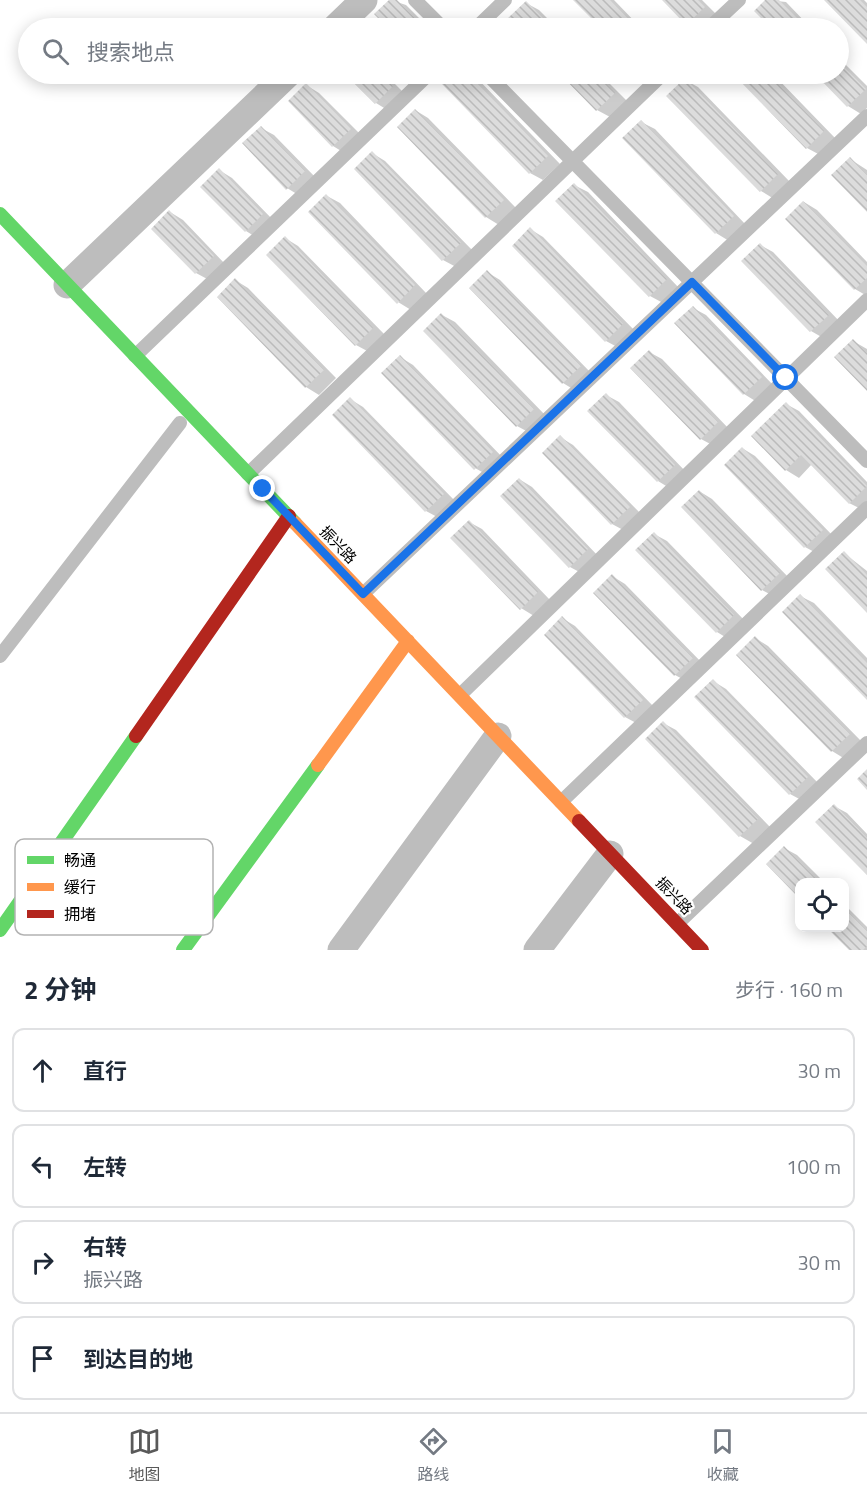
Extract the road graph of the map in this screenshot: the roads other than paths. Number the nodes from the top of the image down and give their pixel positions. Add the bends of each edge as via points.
1 (364, 0) edge
2 (415, 0) edge
3 (505, 0) edge
4 (739, 0) edge
5 (345, 18) edge
6 (433, 18) edge
7 (486, 18) edge
8 (720, 18) edge
9 (278, 84) edge
10 (419, 84) edge
11 (497, 84) edge
12 (653, 84) edge
13 (867, 116) edge
14 (573, 160) junction
15 (0, 214) edge
16 (692, 282) junction
17 (67, 285) junction
18 (867, 300) edge
19 (135, 356) junction
20 (786, 378) junction
21 (180, 423) dead end
22 (867, 460) edge
23 (248, 474) junction
24 (867, 508) edge
25 (289, 516) junction
26 (363, 594) junction
27 (408, 641) junction
28 (0, 656) edge
29 (460, 696) junction
30 (498, 736) junction
31 (867, 742) edge
32 (561, 802) junction
33 (64, 839) edge
34 (610, 854) junction
35 (15, 909) edge
36 (213, 909) edge
37 (677, 924) junction
38 (0, 930) edge
39 (194, 935) edge
40 (690, 936) junction
41 (183, 950) edge
42 (341, 950) edge
43 (537, 950) edge
44 (679, 950) edge
45 (702, 950) edge

1 - 5 street
2 - 6 lane
3 - 7 lane
4 - 8 lane
9 - 17 street
10 - 19 lane
11 - 14 lane
12 - 14 lane
13 - 16 lane
14 - 16 lane
14 - 23 lane
15 - 17 street, 振兴路
16 - 20 lane
16 - 26 lane
17 - 19 street, 振兴路
18 - 20 lane
19 - 23 street, 振兴路
20 - 22 lane
20 - 29 lane
21 - 28 lane
23 - 25 street, 振兴路
24 - 32 lane
25 - 26 street, 振兴路
25 - 33 street
26 - 27 street, 振兴路
27 - 29 street, 振兴路
27 - 36 street
29 - 30 street, 振兴路
30 - 32 street, 振兴路
30 - 42 street
31 - 37 lane
32 - 34 street, 振兴路
34 - 37 street, 振兴路
34 - 43 street
35 - 38 street
37 - 40 street, 振兴路
39 - 41 street
40 - 44 lane
40 - 45 street, 振兴路

